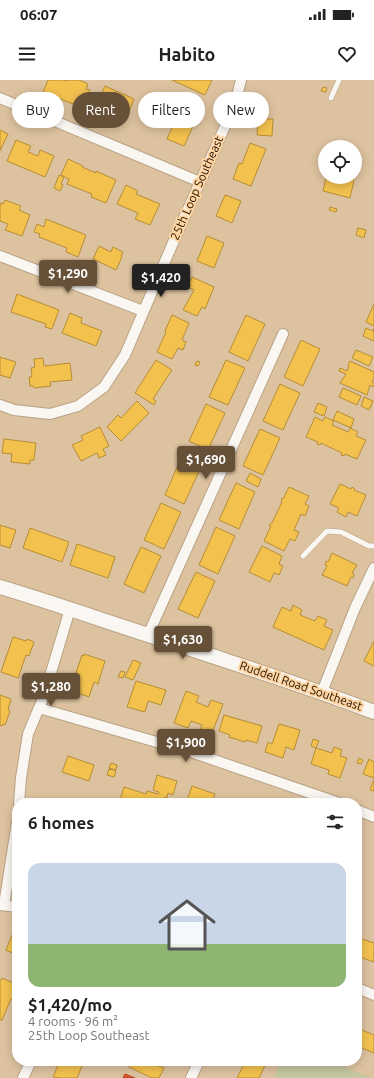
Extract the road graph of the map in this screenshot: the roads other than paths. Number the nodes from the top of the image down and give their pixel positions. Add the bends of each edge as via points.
1 (241, 80) edge
2 (339, 80) edge
3 (0, 98) edge
4 (331, 98) dead end
5 (200, 182) junction
6 (0, 256) edge
7 (144, 311) junction
8 (283, 334) dead end
9 (0, 406) edge
10 (374, 546) edge
11 (303, 556) dead end
12 (374, 568) edge
13 (0, 587) edge
14 (70, 609) junction
15 (148, 635) junction
16 (322, 692) junction
17 (39, 708) junction
18 (374, 712) edge
19 (19, 798) edge
20 (324, 798) edge
21 (362, 812) edge
22 (374, 817) edge
23 (12, 850) edge
24 (2, 905) edge
25 (12, 907) edge
26 (362, 990) edge
27 (374, 995) edge
28 (29, 1066) edge
29 (197, 1066) edge
30 (23, 1078) edge
31 (191, 1078) edge

1 - 5 street, 25th Loop Southeast via 235,104
2 - 4 lane
3 - 5 street
5 - 7 street, 25th Loop Southeast
6 - 7 street
7 - 9 street, 25th Loop Southeast via 125,355 104,386 78,406 50,414
8 - 15 street
10 - 11 lane via 369,546 342,532 327,531
12 - 16 street via 355,608
13 - 14 main road, Ruddell Road Southeast
14 - 15 main road, Ruddell Road Southeast
14 - 17 street
15 - 16 main road, Ruddell Road Southeast
16 - 18 main road, Ruddell Road Southeast
17 - 19 street via 28,734
17 - 20 street via 191,752
21 - 22 street
23 - 24 street
24 - 25 street
26 - 27 street
28 - 30 street
29 - 31 street

